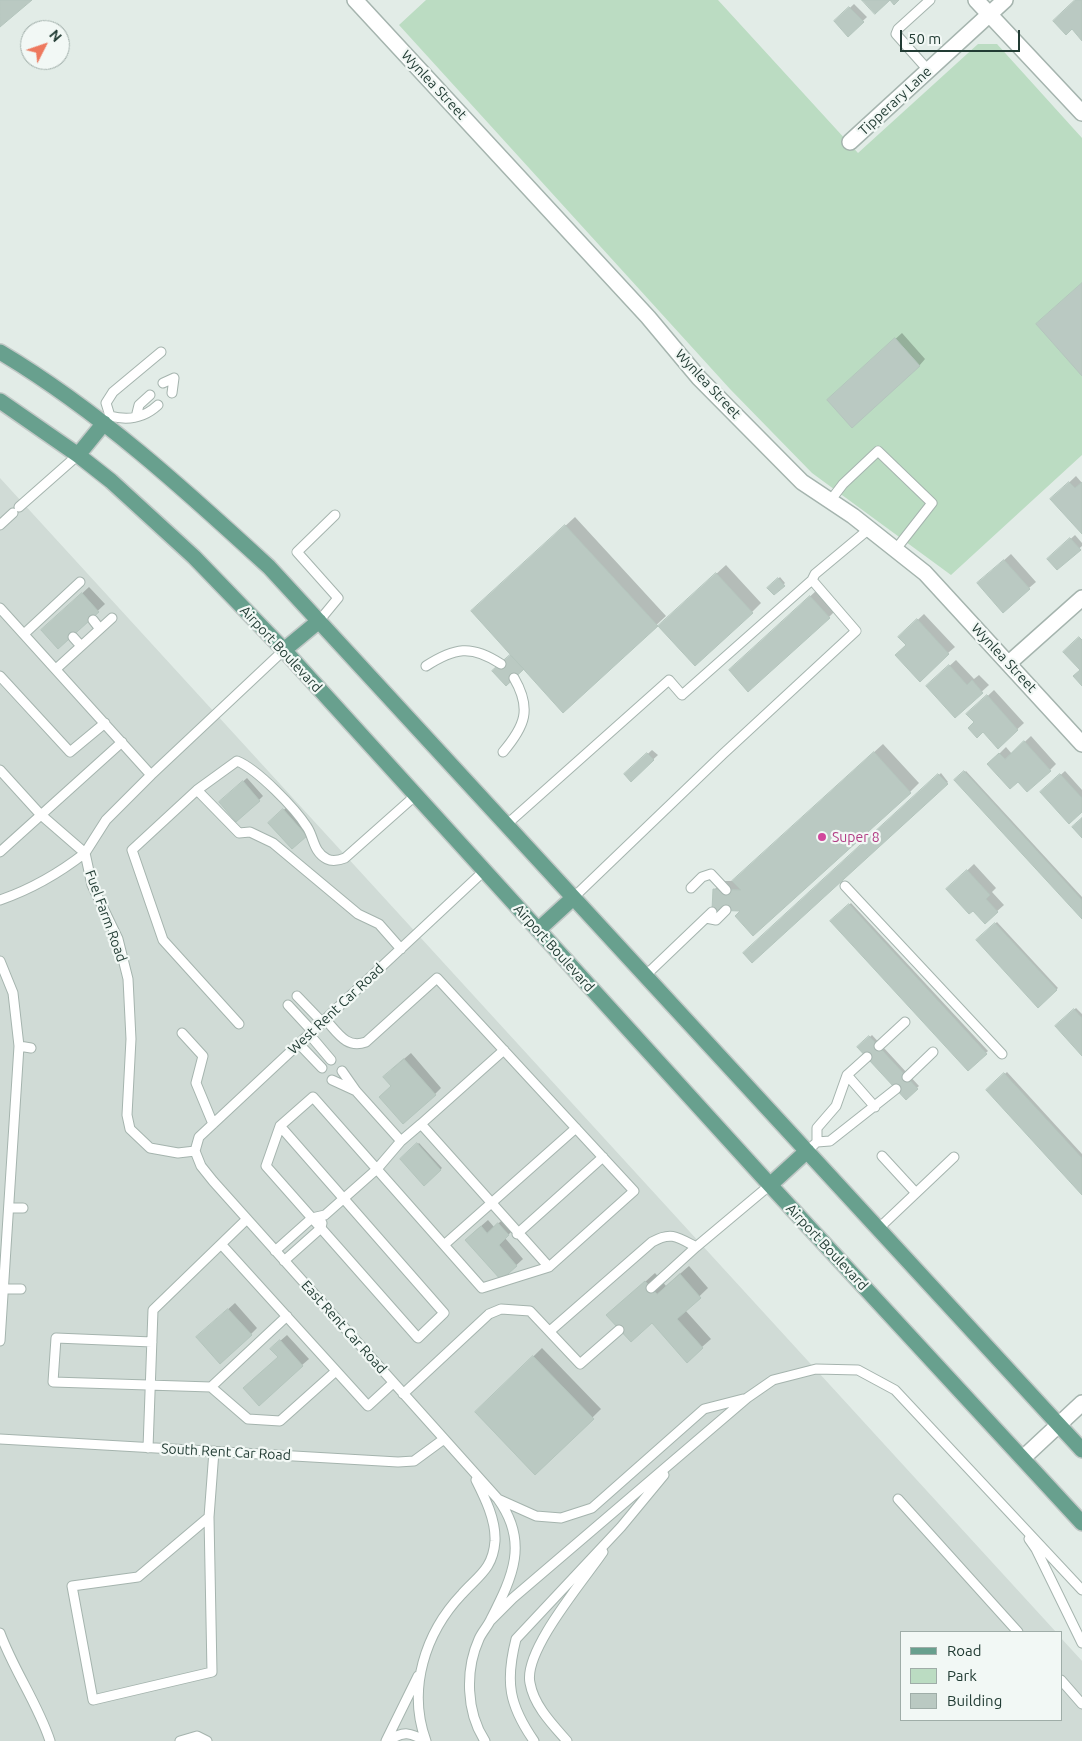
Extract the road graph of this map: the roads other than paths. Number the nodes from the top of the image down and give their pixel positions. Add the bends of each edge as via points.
1 (355, 0) edge
2 (930, 0) edge
3 (976, 0) edge
4 (1005, 0) edge
5 (989, 14) junction
6 (928, 70) junction
7 (1082, 114) edge
8 (850, 142) dead end
9 (0, 352) edge
10 (161, 352) dead end
11 (162, 382) dead end
12 (172, 393) dead end
13 (150, 395) dead end
14 (0, 401) edge
15 (158, 405) dead end
16 (136, 417) junction
17 (107, 420) junction
18 (78, 454) junction
19 (830, 501) junction
20 (335, 514) dead end
21 (0, 525) edge
22 (869, 529) junction
23 (896, 548) junction
24 (812, 580) junction
25 (80, 582) dead end
26 (1082, 598) edge
27 (0, 608) edge
28 (112, 618) dead end
29 (92, 620) dead end
30 (318, 621) junction
31 (100, 629) junction
32 (24, 634) junction
33 (73, 637) dead end
34 (81, 646) junction
35 (284, 650) junction
36 (1009, 663) junction
37 (501, 664) dead end
38 (426, 666) dead end
39 (56, 669) junction
40 (0, 676) edge
41 (514, 678) dead end
42 (105, 723) junction
43 (122, 742) junction
44 (1082, 744) edge
45 (503, 752) dead end
46 (0, 770) edge
47 (151, 775) junction
48 (197, 790) junction
49 (416, 795) junction
50 (40, 814) junction
51 (505, 826) junction
52 (0, 852) edge
53 (85, 853) junction
54 (484, 871) junction
55 (845, 886) dead end
56 (691, 888) dead end
57 (726, 890) dead end
58 (573, 898) junction
59 (0, 900) edge
60 (726, 910) dead end
61 (538, 930) junction
62 (401, 949) junction
63 (0, 960) edge
64 (645, 976) junction
65 (298, 996) dead end
66 (288, 1005) dead end
67 (324, 1021) junction
68 (905, 1022) dead end
69 (239, 1024) dead end
70 (182, 1033) dead end
71 (311, 1033) junction
72 (300, 1044) junction
73 (18, 1046) junction
74 (878, 1046) dead end
75 (31, 1048) dead end
76 (504, 1050) junction
77 (933, 1052) dead end
78 (1002, 1054) dead end
79 (867, 1057) dead end
80 (331, 1060) dead end
81 (322, 1068) dead end
82 (342, 1071) dead end
83 (846, 1075) junction
84 (907, 1077) dead end
85 (332, 1080) dead end
86 (896, 1089) dead end
87 (356, 1091) junction
88 (875, 1107) junction
89 (213, 1124) junction
90 (421, 1124) junction
91 (280, 1126) junction
92 (576, 1128) junction
93 (401, 1141) junction
94 (812, 1147) junction
95 (195, 1151) junction
96 (882, 1156) dead end
97 (603, 1157) junction
98 (954, 1157) dead end
99 (377, 1169) junction
100 (770, 1186) junction
101 (916, 1193) junction
102 (344, 1198) junction
103 (491, 1204) junction
104 (9, 1208) junction
105 (23, 1208) dead end
106 (325, 1215) junction
107 (312, 1218) junction
108 (247, 1219) junction
109 (321, 1228) junction
110 (878, 1229) junction
111 (517, 1234) junction
112 (221, 1244) junction
113 (444, 1245) junction
114 (696, 1248) junction
115 (275, 1251) junction
116 (284, 1261) junction
117 (549, 1267) junction
118 (651, 1288) dead end
119 (4, 1289) junction
120 (21, 1289) dead end
121 (287, 1316) junction
122 (620, 1330) dead end
123 (550, 1331) junction
124 (0, 1341) edge
125 (152, 1342) junction
126 (336, 1371) junction
127 (393, 1382) junction
128 (150, 1385) junction
129 (210, 1387) junction
130 (403, 1394) junction
131 (747, 1398) junction
132 (1082, 1403) edge
133 (1059, 1425) junction
134 (0, 1439) edge
135 (444, 1439) junction
136 (148, 1448) junction
137 (1082, 1450) edge
138 (214, 1451) junction
139 (680, 1456) junction
140 (1023, 1458) junction
141 (472, 1471) junction
142 (498, 1499) junction
143 (898, 1499) dead end
144 (1007, 1508) junction
145 (209, 1517) junction
146 (1082, 1523) edge
147 (621, 1528) junction
148 (1080, 1588) edge
149 (490, 1621) junction
150 (1017, 1631) edge
151 (0, 1633) edge
152 (1082, 1643) edge
153 (420, 1671) junction
154 (1062, 1681) edge
155 (1082, 1704) edge
156 (50, 1741) edge
157 (180, 1741) edge
158 (207, 1741) edge
159 (388, 1741) edge
160 (426, 1741) edge
161 (485, 1741) edge
162 (534, 1741) edge
163 (567, 1741) edge

1 - 19 street, Wynlea Street via 648,318 699,378 802,482
2 - 6 lane via 896,34
3 - 5 street
4 - 5 street, Tipperary Lane
5 - 6 street, Tipperary Lane
5 - 7 street
6 - 8 street, Tipperary Lane
9 - 17 main road
10 - 17 lane via 113,392 106,403
11 - 12 lane via 174,378
13 - 16 lane via 139,405
14 - 18 main road, Airport Boulevard
15 - 16 lane via 148,414
16 - 17 lane
17 - 18 main road
17 - 30 main road via 269,566
18 - 21 lane
18 - 35 main road, Airport Boulevard via 194,557
19 - 22 street, Wynlea Street
19 - 23 lane via 878,451 932,503
20 - 30 lane via 297,552 338,598
22 - 23 street, Wynlea Street
22 - 24 lane
23 - 36 street, Wynlea Street via 925,573
24 - 51 lane via 682,695 669,680
24 - 58 lane via 856,632
25 - 32 lane via 70,596
26 - 36 street
27 - 32 lane
28 - 31 lane
29 - 31 lane
30 - 35 main road
30 - 51 main road
31 - 34 lane
32 - 39 lane
33 - 34 lane
34 - 39 lane
35 - 47 lane, Fuel Farm Road
35 - 49 main road, Airport Boulevard
36 - 44 street, Wynlea Street
37 - 38 lane via 488,655 470,650 447,652
39 - 42 lane
40 - 42 lane via 70,752
41 - 45 lane via 525,706 523,723
42 - 43 lane
43 - 47 lane
43 - 50 lane
46 - 50 lane
47 - 53 lane, Fuel Farm Road via 106,820
48 - 49 lane via 230,764 237,761 247,765 308,828 314,846 327,859 337,861 345,858
48 - 62 lane via 239,834 250,832 273,843 358,914 379,924
48 - 69 lane via 132,850 163,940
49 - 54 main road, Airport Boulevard
50 - 52 lane
50 - 53 lane
51 - 58 main road
53 - 59 lane via 48,879
53 - 95 lane, Fuel Farm Road via 92,886 118,939 128,979 131,1039 127,1116 130,1129 150,1148 178,1153
54 - 61 main road, Airport Boulevard
54 - 62 lane, West Rent Car Road
55 - 78 lane
56 - 57 lane via 702,877 711,874
58 - 61 main road
58 - 64 main road
60 - 64 lane via 716,920 709,915
61 - 100 main road, Airport Boulevard
62 - 67 lane, West Rent Car Road
63 - 73 lane via 13,993
64 - 94 main road
65 - 67 lane
66 - 71 lane
67 - 71 lane, West Rent Car Road
67 - 76 lane via 348,1044 366,1042 437,978
68 - 74 lane
70 - 89 lane via 203,1056 196,1083
71 - 72 lane, West Rent Car Road
71 - 80 lane
72 - 81 lane
72 - 89 lane, West Rent Car Road
73 - 75 lane
73 - 104 lane
76 - 90 lane
76 - 92 lane
77 - 84 lane
79 - 83 lane
82 - 87 lane
83 - 88 lane
83 - 94 lane via 836,1106 817,1128
85 - 87 lane
86 - 88 lane
87 - 93 lane
88 - 94 lane via 830,1141
89 - 95 lane, West Rent Car Road via 199,1137
90 - 93 lane
90 - 103 lane
91 - 99 lane via 313,1097
91 - 102 lane
91 - 107 lane via 266,1166
92 - 97 lane
92 - 103 lane
93 - 99 lane
94 - 100 main road
94 - 110 main road
95 - 108 lane, East Rent Car Road via 201,1166
96 - 101 lane
97 - 111 lane
97 - 117 lane via 634,1191
98 - 101 lane
99 - 102 lane
99 - 113 lane
100 - 114 lane
100 - 140 main road, Airport Boulevard
101 - 110 lane
102 - 106 lane
102 - 109 lane via 444,1314 418,1338
103 - 111 lane
103 - 113 lane
104 - 105 lane
104 - 119 lane
106 - 107 lane
106 - 109 lane
107 - 109 lane
107 - 115 lane
108 - 112 lane
108 - 115 lane, East Rent Car Road
109 - 116 lane
110 - 133 main road
111 - 117 lane
112 - 121 lane
112 - 125 lane via 153,1310
113 - 117 lane via 482,1288
114 - 118 lane
114 - 123 lane via 677,1236 664,1236 652,1242
115 - 116 lane, East Rent Car Road
116 - 127 lane, East Rent Car Road
119 - 120 lane
119 - 124 lane
121 - 126 lane
121 - 129 lane
122 - 123 lane via 580,1364
123 - 130 lane via 530,1311 500,1309 489,1314
125 - 128 lane
125 - 128 lane via 56,1338 53,1382
126 - 127 lane via 368,1406
126 - 129 lane via 280,1421 248,1419
127 - 130 lane, East Rent Car Road
128 - 129 lane
128 - 136 lane
130 - 135 lane, East Rent Car Road
131 - 139 lane
131 - 142 lane via 704,1409 592,1508 561,1518 536,1516
131 - 144 lane via 772,1380 816,1369 858,1370 896,1390
132 - 133 street
133 - 137 main road
133 - 140 street
134 - 136 lane, South Rent Car Road
135 - 138 lane, South Rent Car Road via 414,1461 398,1462
135 - 141 lane, East Rent Car Road
136 - 138 lane, South Rent Car Road
138 - 145 lane
139 - 147 lane
139 - 149 lane
140 - 146 main road, Airport Boulevard
141 - 142 lane, East Rent Car Road
141 - 153 lane via 493,1523 495,1540 491,1561 437,1627
142 - 149 lane via 509,1515 515,1535 515,1559 507,1586
143 - 150 lane
144 - 148 lane
144 - 152 lane via 1036,1549
145 - 145 lane via 212,1672 93,1700 72,1586 138,1577
147 - 162 lane via 516,1639 509,1687 513,1705
147 - 163 lane via 537,1646 530,1667 530,1683 538,1703
149 - 161 lane via 479,1639 469,1677 469,1695
151 - 156 lane via 24,1688 45,1724
153 - 159 lane
153 - 160 lane via 420,1723
154 - 155 lane
157 - 158 lane via 197,1736
159 - 160 lane via 398,1734 411,1733

